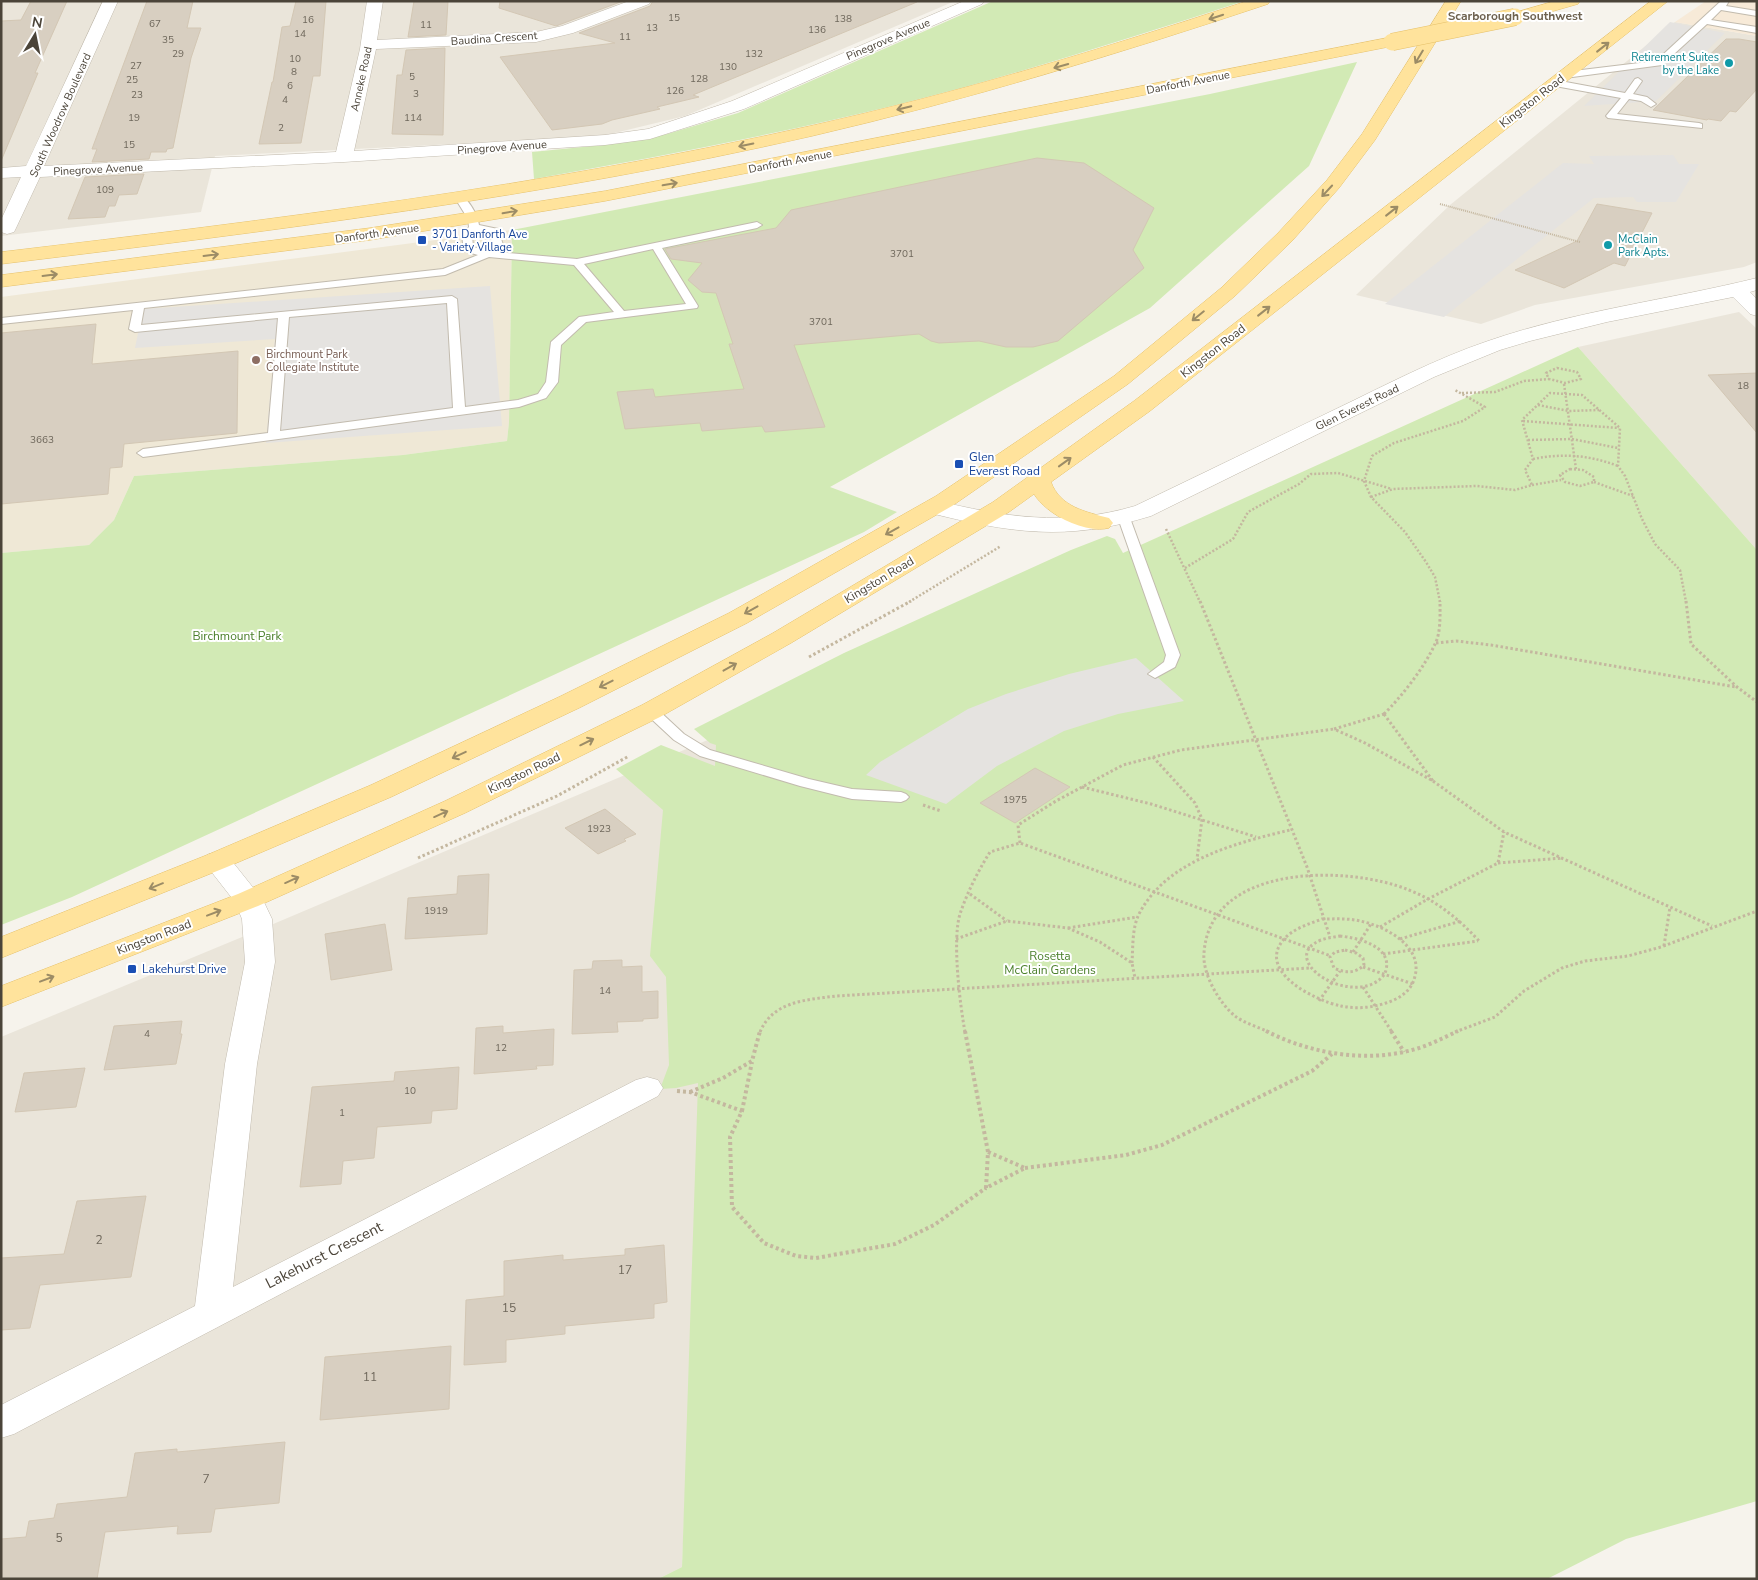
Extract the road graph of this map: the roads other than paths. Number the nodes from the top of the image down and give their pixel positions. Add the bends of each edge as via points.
1 (111, 1) edge
2 (375, 1) edge
3 (644, 1) edge
4 (977, 1) edge
5 (1262, 1) edge
6 (1454, 1) edge
7 (1572, 1) edge
8 (1662, 1) edge
9 (1723, 4) edge
10 (1757, 14) edge
11 (1705, 21) junction
12 (1757, 30) edge
13 (368, 45) junction
14 (1560, 79) junction
15 (1638, 81) dead end
16 (1627, 96) junction
17 (1651, 104) dead end
18 (1664, 115) dead end
19 (1674, 123) junction
20 (1699, 126) dead end
21 (344, 157) junction
22 (34, 172) junction
23 (1, 173) edge
24 (460, 198) junction
25 (474, 223) junction
26 (756, 225) dead end
27 (7, 228) dead end
28 (656, 246) junction
29 (488, 254) junction
30 (1, 258) edge
31 (577, 262) junction
32 (1, 281) edge
33 (1747, 287) edge
34 (139, 306) junction
35 (1757, 310) edge
36 (284, 314) junction
37 (622, 314) junction
38 (1, 321) edge
39 (459, 411) junction
40 (274, 436) junction
41 (143, 453) dead end
42 (1038, 482) junction
43 (934, 507) junction
44 (1124, 518) junction
45 (981, 519) junction
46 (1101, 523) junction
47 (1155, 674) dead end
48 (651, 711) junction
49 (902, 797) dead end
50 (217, 861) junction
51 (248, 900) junction
52 (1, 948) edge
53 (1, 997) edge
54 (647, 1088) road end
55 (212, 1313) junction
56 (1, 1423) edge

1 - 22 street, South Woodrow Boulevard
2 - 13 street, Anneke Road
3 - 13 street, Baudina Crescent via 574,28 536,37
4 - 21 street, Pinegrove Avenue via 738,105 650,134 605,140
5 -> 24 main road, Danforth Avenue via 1073,63 922,104 656,163
6 -> 43 main road via 1394,99 1333,184 1285,237 1235,285 1121,380
25 -> 7 main road, Danforth Avenue, bridge via 1392,42 1515,17
14 -> 8 main road, Kingston Road
9 - 10 lane
9 - 11 lane
11 - 12 lane
11 - 14 lane via 1659,63
13 - 21 street, Anneke Road
14 - 16 lane
42 -> 14 main road, Kingston Road via 1142,406
15 - 16 lane
16 - 17 lane via 1644,99
16 - 19 lane via 1611,116
18 - 19 lane
19 - 20 lane
21 - 22 street, Pinegrove Avenue
22 - 23 street, Pinegrove Avenue
22 - 27 street, South Woodrow Boulevard
24 - 25 lane
24 - 30 main road, Danforth Avenue via 281,224
25 - 29 lane via 467,235 468,249
25 - 29 lane via 494,231 498,245
32 -> 25 main road, Danforth Avenue
26 - 28 lane
28 - 31 lane
28 - 37 lane via 693,306
29 - 31 lane
29 - 34 lane via 445,272 419,276
31 - 37 lane
33 - 35 street
33 - 44 street, Glen Everest Road via 1598,318 1493,346 1427,373
34 - 36 lane via 135,328
34 - 38 lane
36 - 39 lane via 452,299
36 - 40 lane
37 - 39 lane via 583,319 555,344 552,382 542,396 519,403
39 - 40 lane
40 - 41 lane
42 - 45 main road, Kingston Road
42 - 46 main road via 1041,491 1054,505 1068,514
43 - 45 street, Glen Everest Road
43 -> 50 main road via 738,618 579,698 382,791
44 - 46 street, Glen Everest Road
44 - 47 lane via 1173,655 1170,664
45 - 46 street, Glen Everest Road via 1053,527
48 -> 45 main road, Kingston Road via 782,638
48 - 49 lane via 679,737 705,753 842,792
51 -> 48 main road, Kingston Road via 455,807
50 - 51 street
50 -> 52 main road
53 -> 51 main road, Kingston Road
51 - 55 street via 257,919 260,962 241,1064
54 - 55 street, Lakehurst Crescent
55 - 56 street, Lakehurst Crescent

